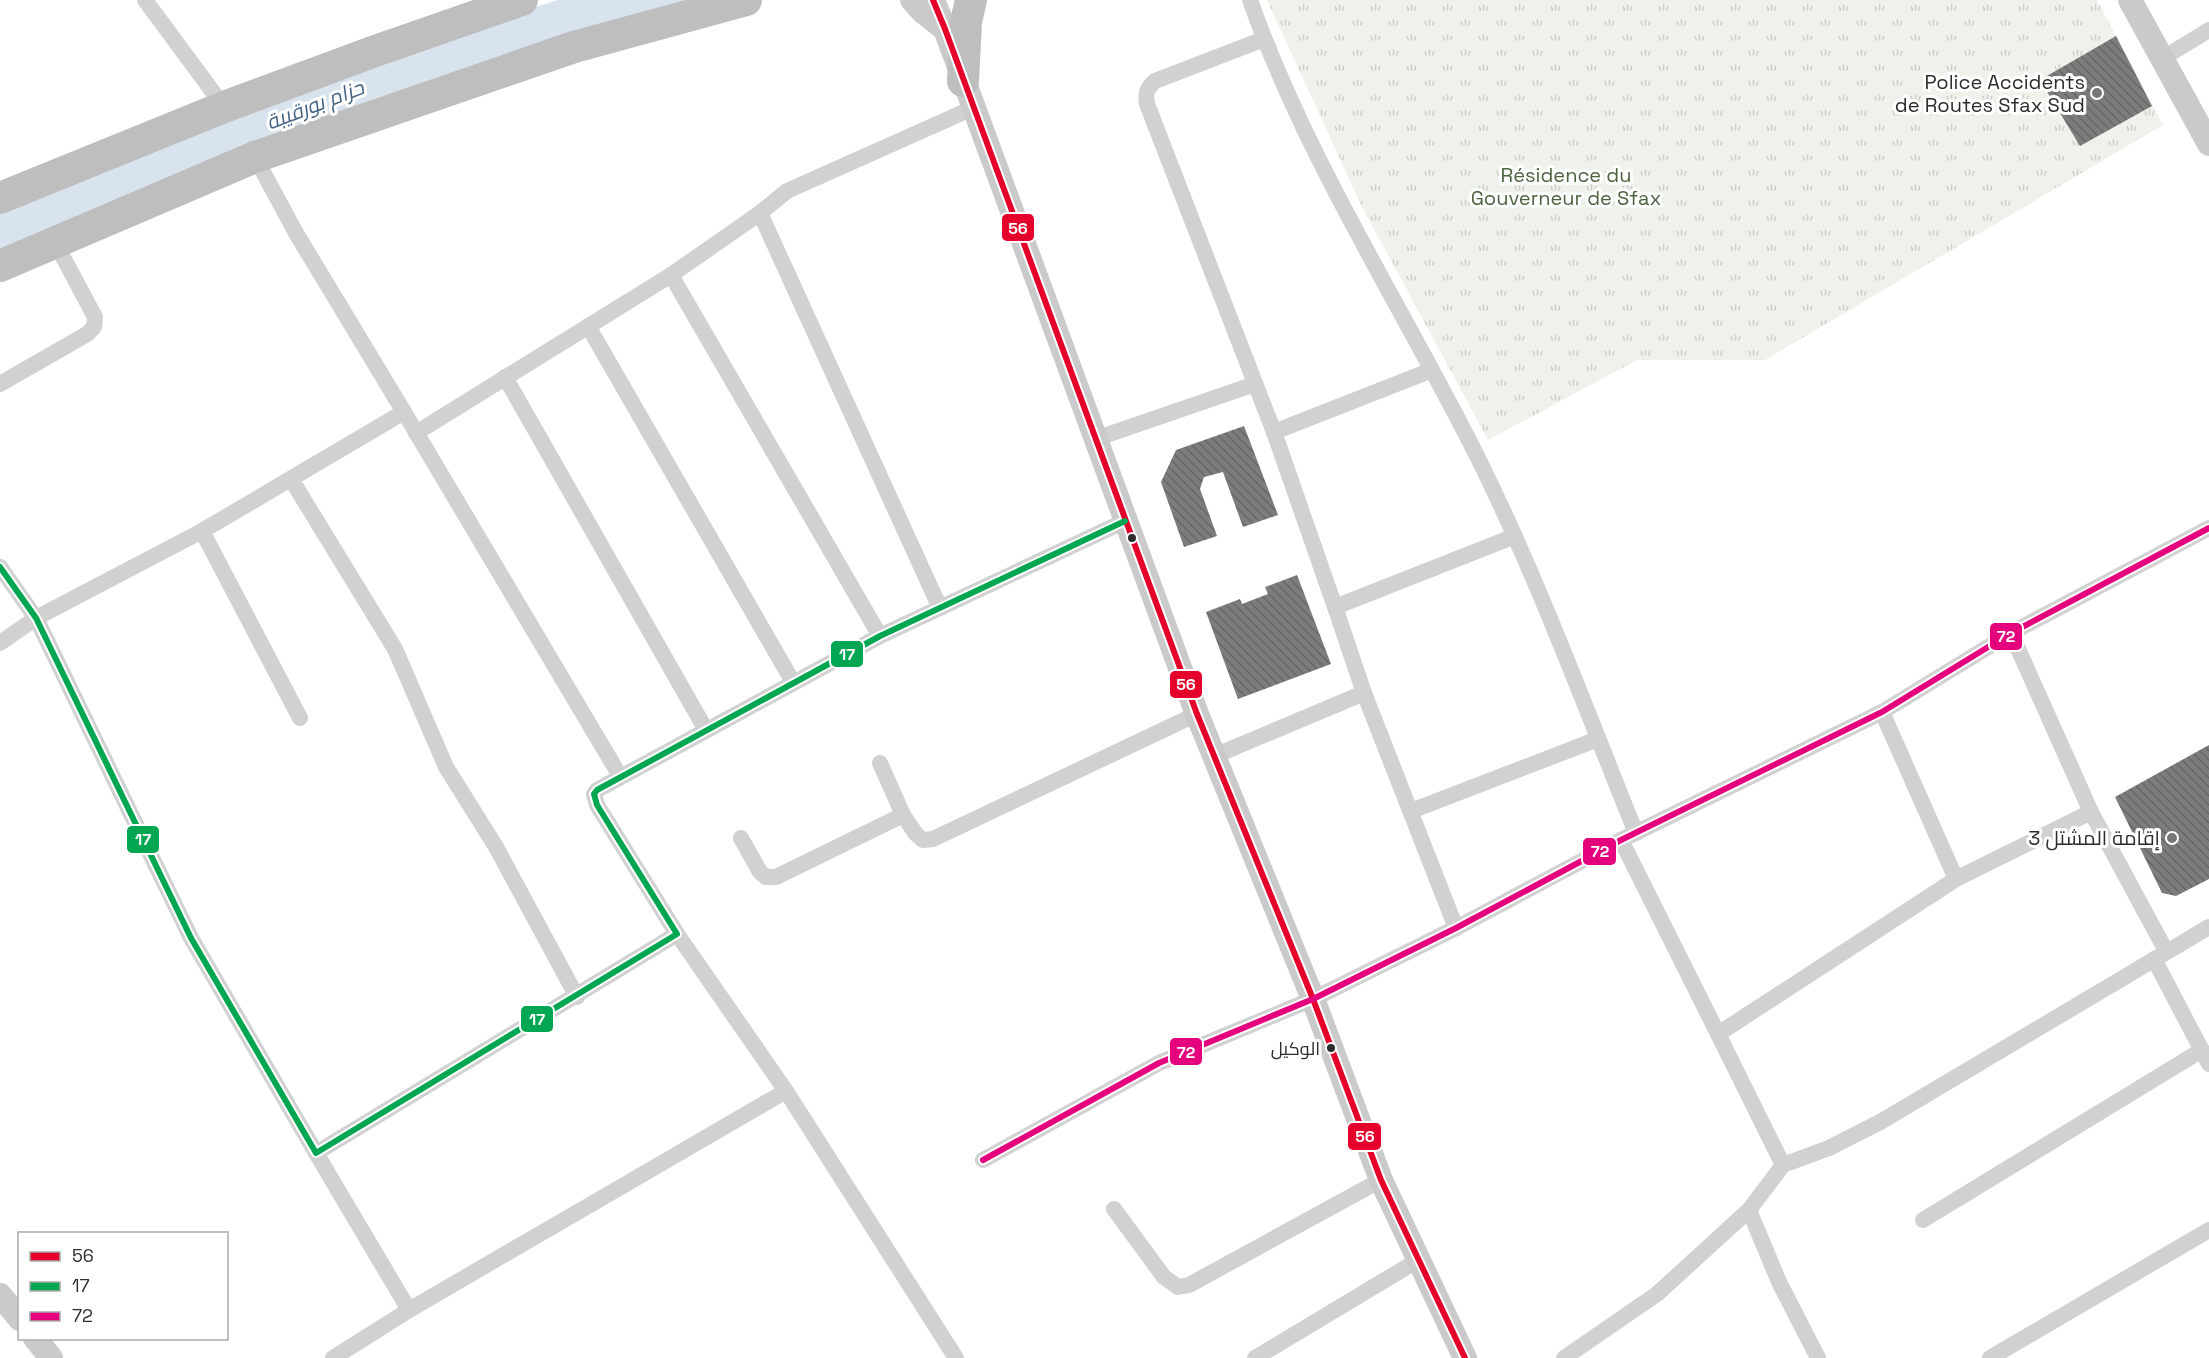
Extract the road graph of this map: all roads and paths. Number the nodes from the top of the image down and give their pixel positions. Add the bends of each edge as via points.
1 (145, 0) edge
2 (522, 0) edge
3 (746, 0) edge
4 (912, 0) edge
5 (933, 0) edge
6 (971, 0) edge
7 (1250, 0) edge
8 (2130, 0) edge
9 (945, 29) junction
10 (2209, 30) edge
11 (1264, 39) junction
12 (2163, 58) junction
13 (968, 94) junction
14 (224, 106) junction
15 (2209, 144) edge
16 (255, 157) junction
17 (0, 198) edge
18 (760, 213) junction
19 (55, 242) junction
20 (0, 266) edge
21 (671, 275) junction
22 (588, 326) junction
23 (1432, 370) junction
24 (505, 377) junction
25 (0, 384) edge
26 (1255, 384) junction
27 (404, 412) junction
28 (1274, 432) junction
29 (416, 433) junction
30 (1095, 439) junction
31 (291, 479) junction
32 (1125, 521) junction
33 (2209, 528) edge
34 (202, 531) junction
35 (1515, 536) junction
36 (0, 567) edge
37 (1335, 607) junction
38 (940, 608) junction
39 (36, 618) junction
40 (2011, 633) junction
41 (880, 636) junction
42 (0, 643) edge
43 (793, 682) junction
44 (1364, 693) junction
45 (1882, 712) junction
46 (1197, 714) junction
47 (300, 718) dead end
48 (706, 730) junction
49 (1598, 739) junction
50 (1214, 756) junction
51 (880, 763) dead end
52 (620, 776) junction
53 (1411, 811) junction
54 (2091, 812) junction
55 (903, 815) junction
56 (1629, 836) junction
57 (741, 838) dead end
58 (1956, 879) junction
59 (2209, 927) edge
60 (1455, 928) junction
61 (677, 934) junction
62 (2160, 955) junction
63 (577, 997) junction
64 (1313, 999) junction
65 (1718, 1034) junction
66 (2205, 1057) edge
67 (786, 1091) junction
68 (316, 1153) junction
69 (983, 1160) dead end
70 (1783, 1166) junction
71 (1381, 1180) junction
72 (1114, 1209) dead end
73 (1749, 1210) junction
74 (1923, 1220) dead end
75 (2209, 1230) edge
76 (1420, 1259) junction
77 (0, 1295) edge
78 (409, 1310) junction
79 (18, 1317) edge
80 (37, 1340) edge
81 (51, 1358) edge
82 (333, 1358) edge
83 (956, 1358) edge
84 (1254, 1358) edge
85 (1465, 1358) edge
86 (1564, 1358) edge
87 (1818, 1358) edge
88 (1990, 1358) edge

1 - 14 street
2 - 14 highway
3 - 16 highway via 574,47
4 - 9 main road
5 - 9 main road
6 - 13 highway via 966,22
7 - 11 street
8 - 12 main road
9 - 13 main road
10 - 12 street
11 - 23 street via 1340,201
11 - 26 street via 1155,81 1146,91 1147,104
12 - 15 main road
13 - 18 street via 787,191
13 - 30 main road
14 - 17 highway
16 - 19 highway
16 - 27 street
18 - 21 street
18 - 38 street
19 - 20 highway
19 - 25 street via 95,317 94,327
21 - 22 street
21 - 41 street
22 - 24 street
22 - 43 street
23 - 28 street
23 - 35 street
24 - 29 street
24 - 48 street
26 - 28 street
26 - 30 street
27 - 29 street
27 - 31 street
28 - 37 street
29 - 52 street
30 - 32 main road
31 - 34 street
31 - 63 street via 395,650 446,767 496,847
32 - 38 street
32 - 46 main road
33 - 40 street
34 - 39 street
34 - 47 street
35 - 37 street
35 - 49 street
36 - 39 street
37 - 44 street
38 - 41 street
39 - 42 street
39 - 68 street via 190,938
40 - 45 street
40 - 54 street
41 - 43 street
43 - 48 street
44 - 50 street
44 - 53 street
45 - 56 street
45 - 58 street
46 - 50 main road
46 - 55 street via 933,839 923,840
48 - 52 street
49 - 53 street
49 - 56 street
50 - 64 main road
51 - 55 street
52 - 61 street via 597,790 594,799
53 - 60 street
54 - 58 street
54 - 62 street
55 - 57 street via 776,877 760,872
56 - 60 street
56 - 65 street
58 - 65 street
59 - 62 street
60 - 64 street
61 - 63 street
61 - 67 street
62 - 66 street
62 - 70 street via 1882,1121
63 - 68 street
64 - 69 street via 1159,1063
64 - 71 main road
65 - 70 street
66 - 74 street
67 - 78 street
67 - 83 street
68 - 78 street
70 - 73 street
71 - 72 street via 1189,1285 1178,1287 1164,1277
71 - 76 main road
73 - 86 street via 1658,1294
73 - 87 street via 1779,1282
75 - 88 street
76 - 84 street
76 - 85 main road
77 - 79 main road
78 - 82 street
80 - 81 main road

